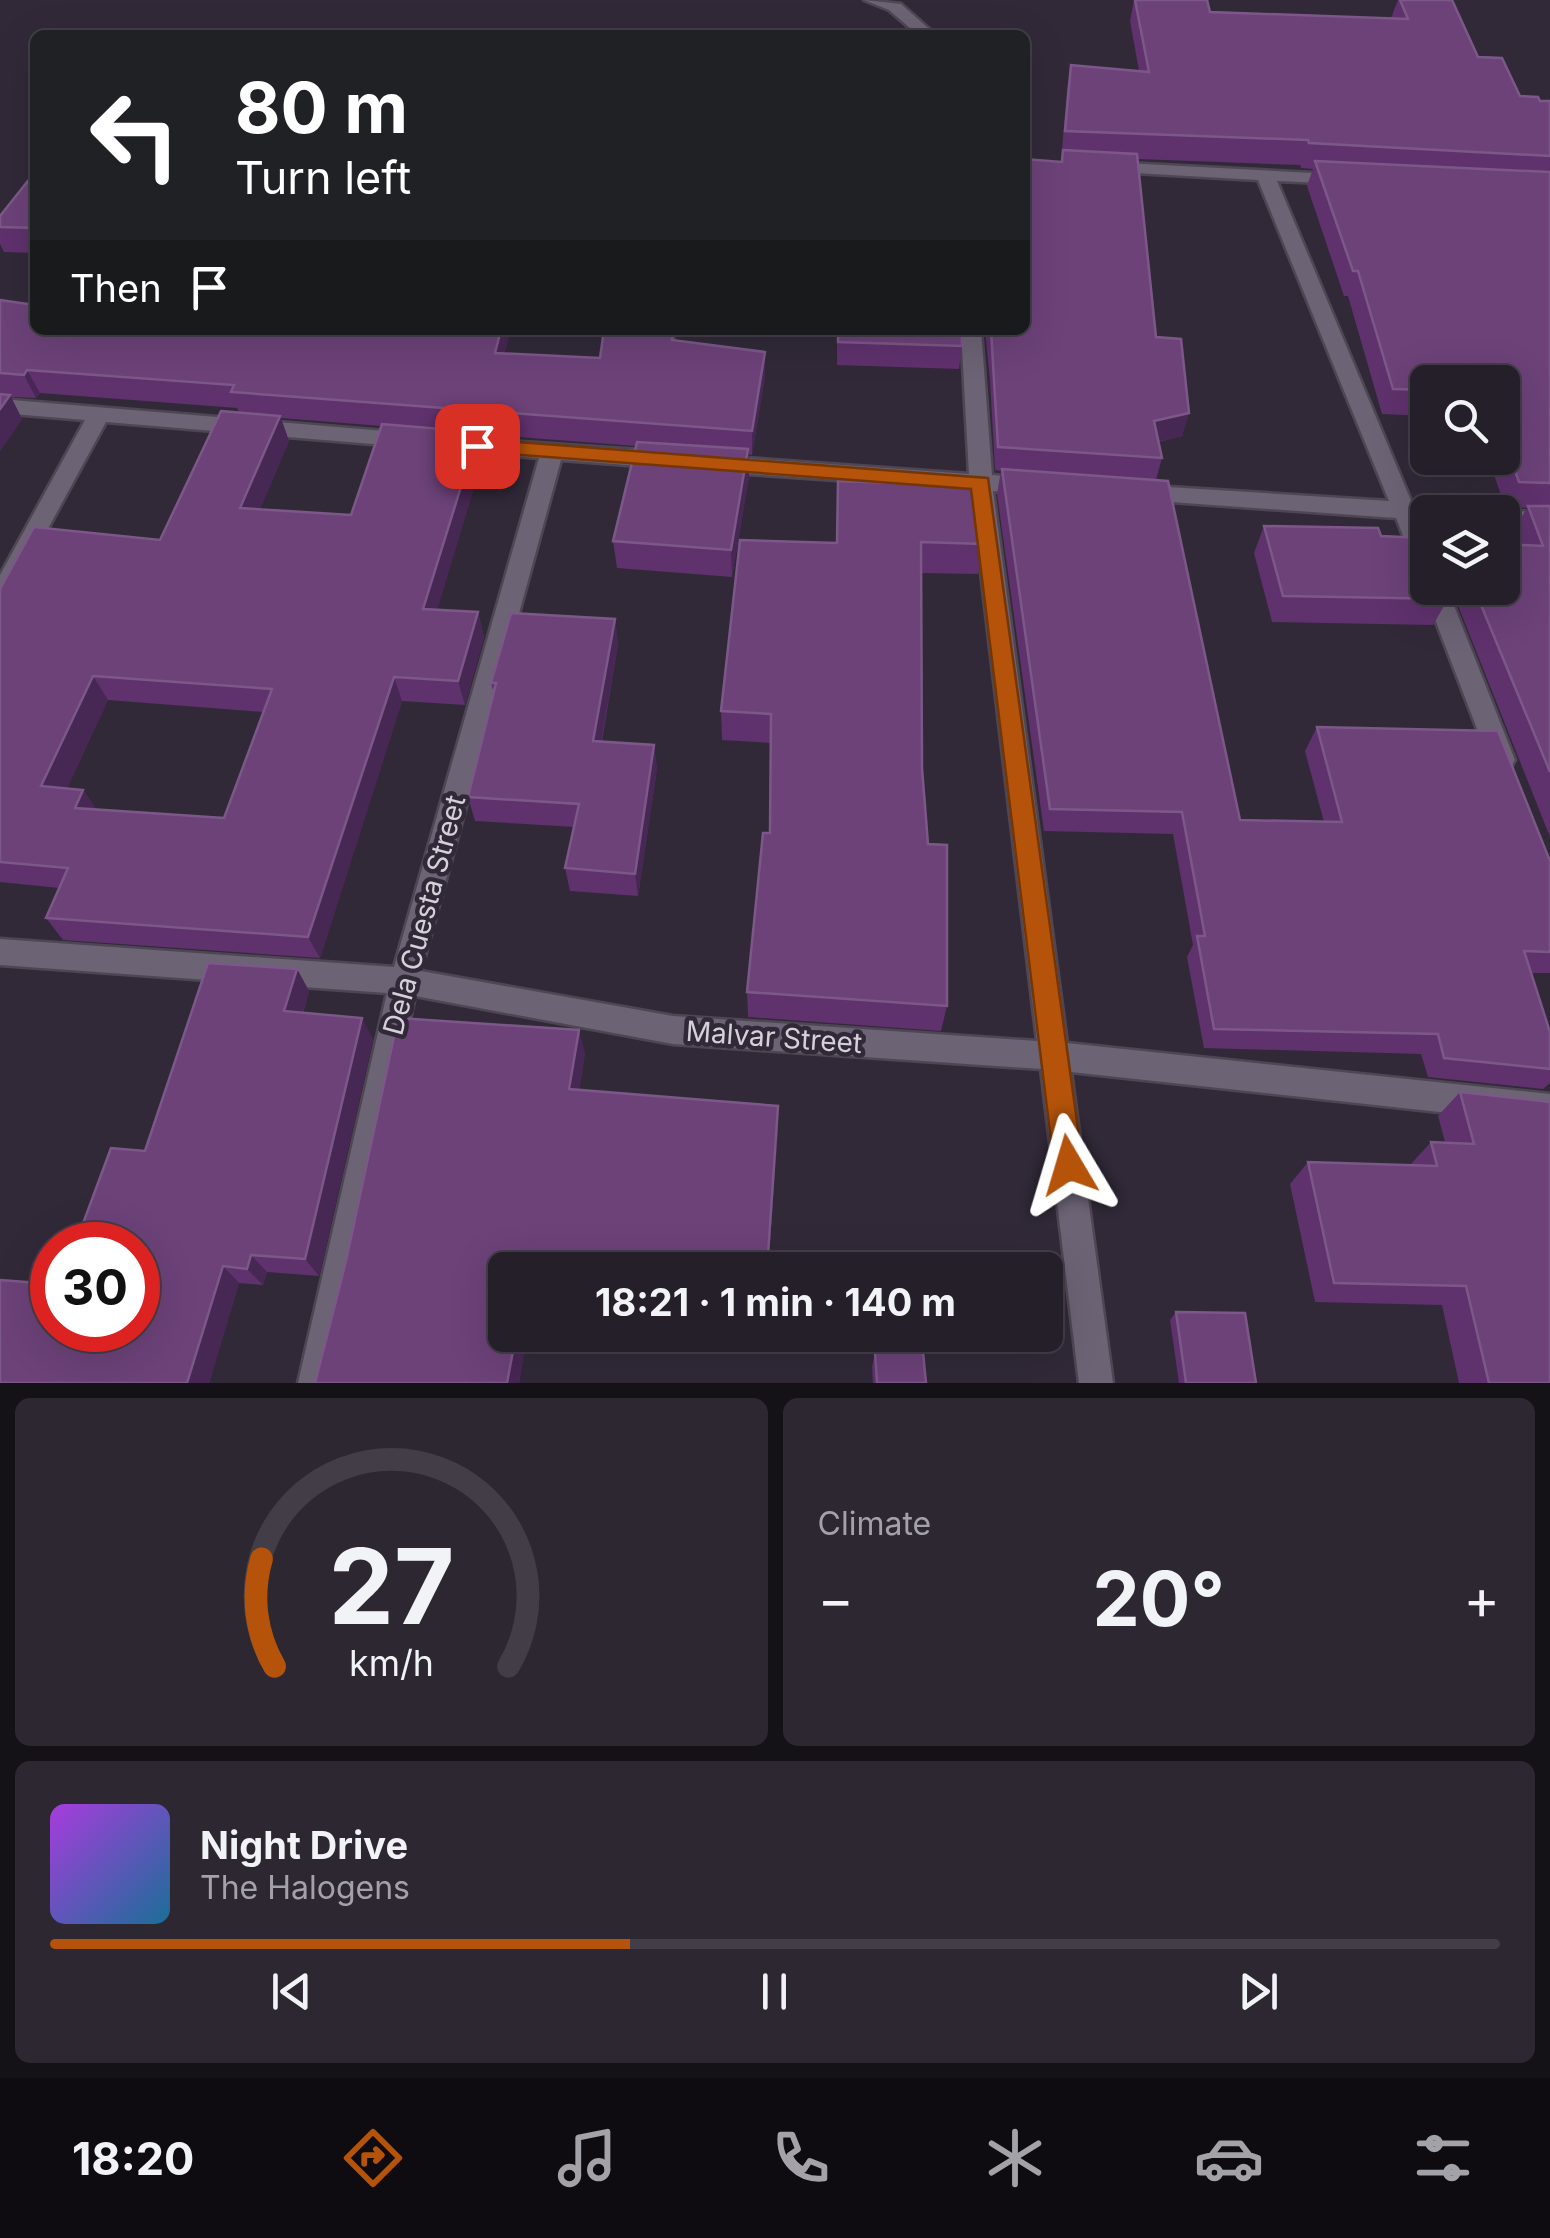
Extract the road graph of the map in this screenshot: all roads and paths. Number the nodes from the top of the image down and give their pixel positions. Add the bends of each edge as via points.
1 (872, 0) edge
2 (922, 30) edge
3 (1080, 166) edge
4 (1265, 175) junction
5 (1360, 180) edge
6 (972, 335) edge
7 (0, 406) edge
8 (99, 415) junction
9 (552, 452) junction
10 (981, 483) junction
11 (1058, 488) edge
12 (1116, 492) edge
13 (1405, 510) junction
14 (1410, 510) edge
15 (1520, 519) edge
16 (1550, 521) edge
17 (1410, 523) edge
18 (0, 596) edge
19 (1442, 605) edge
20 (1514, 790) edge
21 (0, 952) edge
22 (404, 980) junction
23 (1055, 1056) junction
24 (1550, 1110) edge
25 (315, 1383) edge
26 (1096, 1383) edge

1 - 2 street via 895,7
3 - 4 street
4 - 5 street
4 - 13 street
6 - 10 street
7 - 8 street
8 - 9 street
8 - 18 street
9 - 10 street
9 - 22 street, Dela Cuesta Street
10 - 11 street
10 - 23 street
12 - 13 street
13 - 14 street
13 - 17 street
15 - 16 street
19 - 20 street
21 - 22 street, Malvar Street
22 - 23 street, Malvar Street via 672,1030
22 - 25 street, Dela Cuesta Street
23 - 24 street, Malvar Street
23 - 26 street

